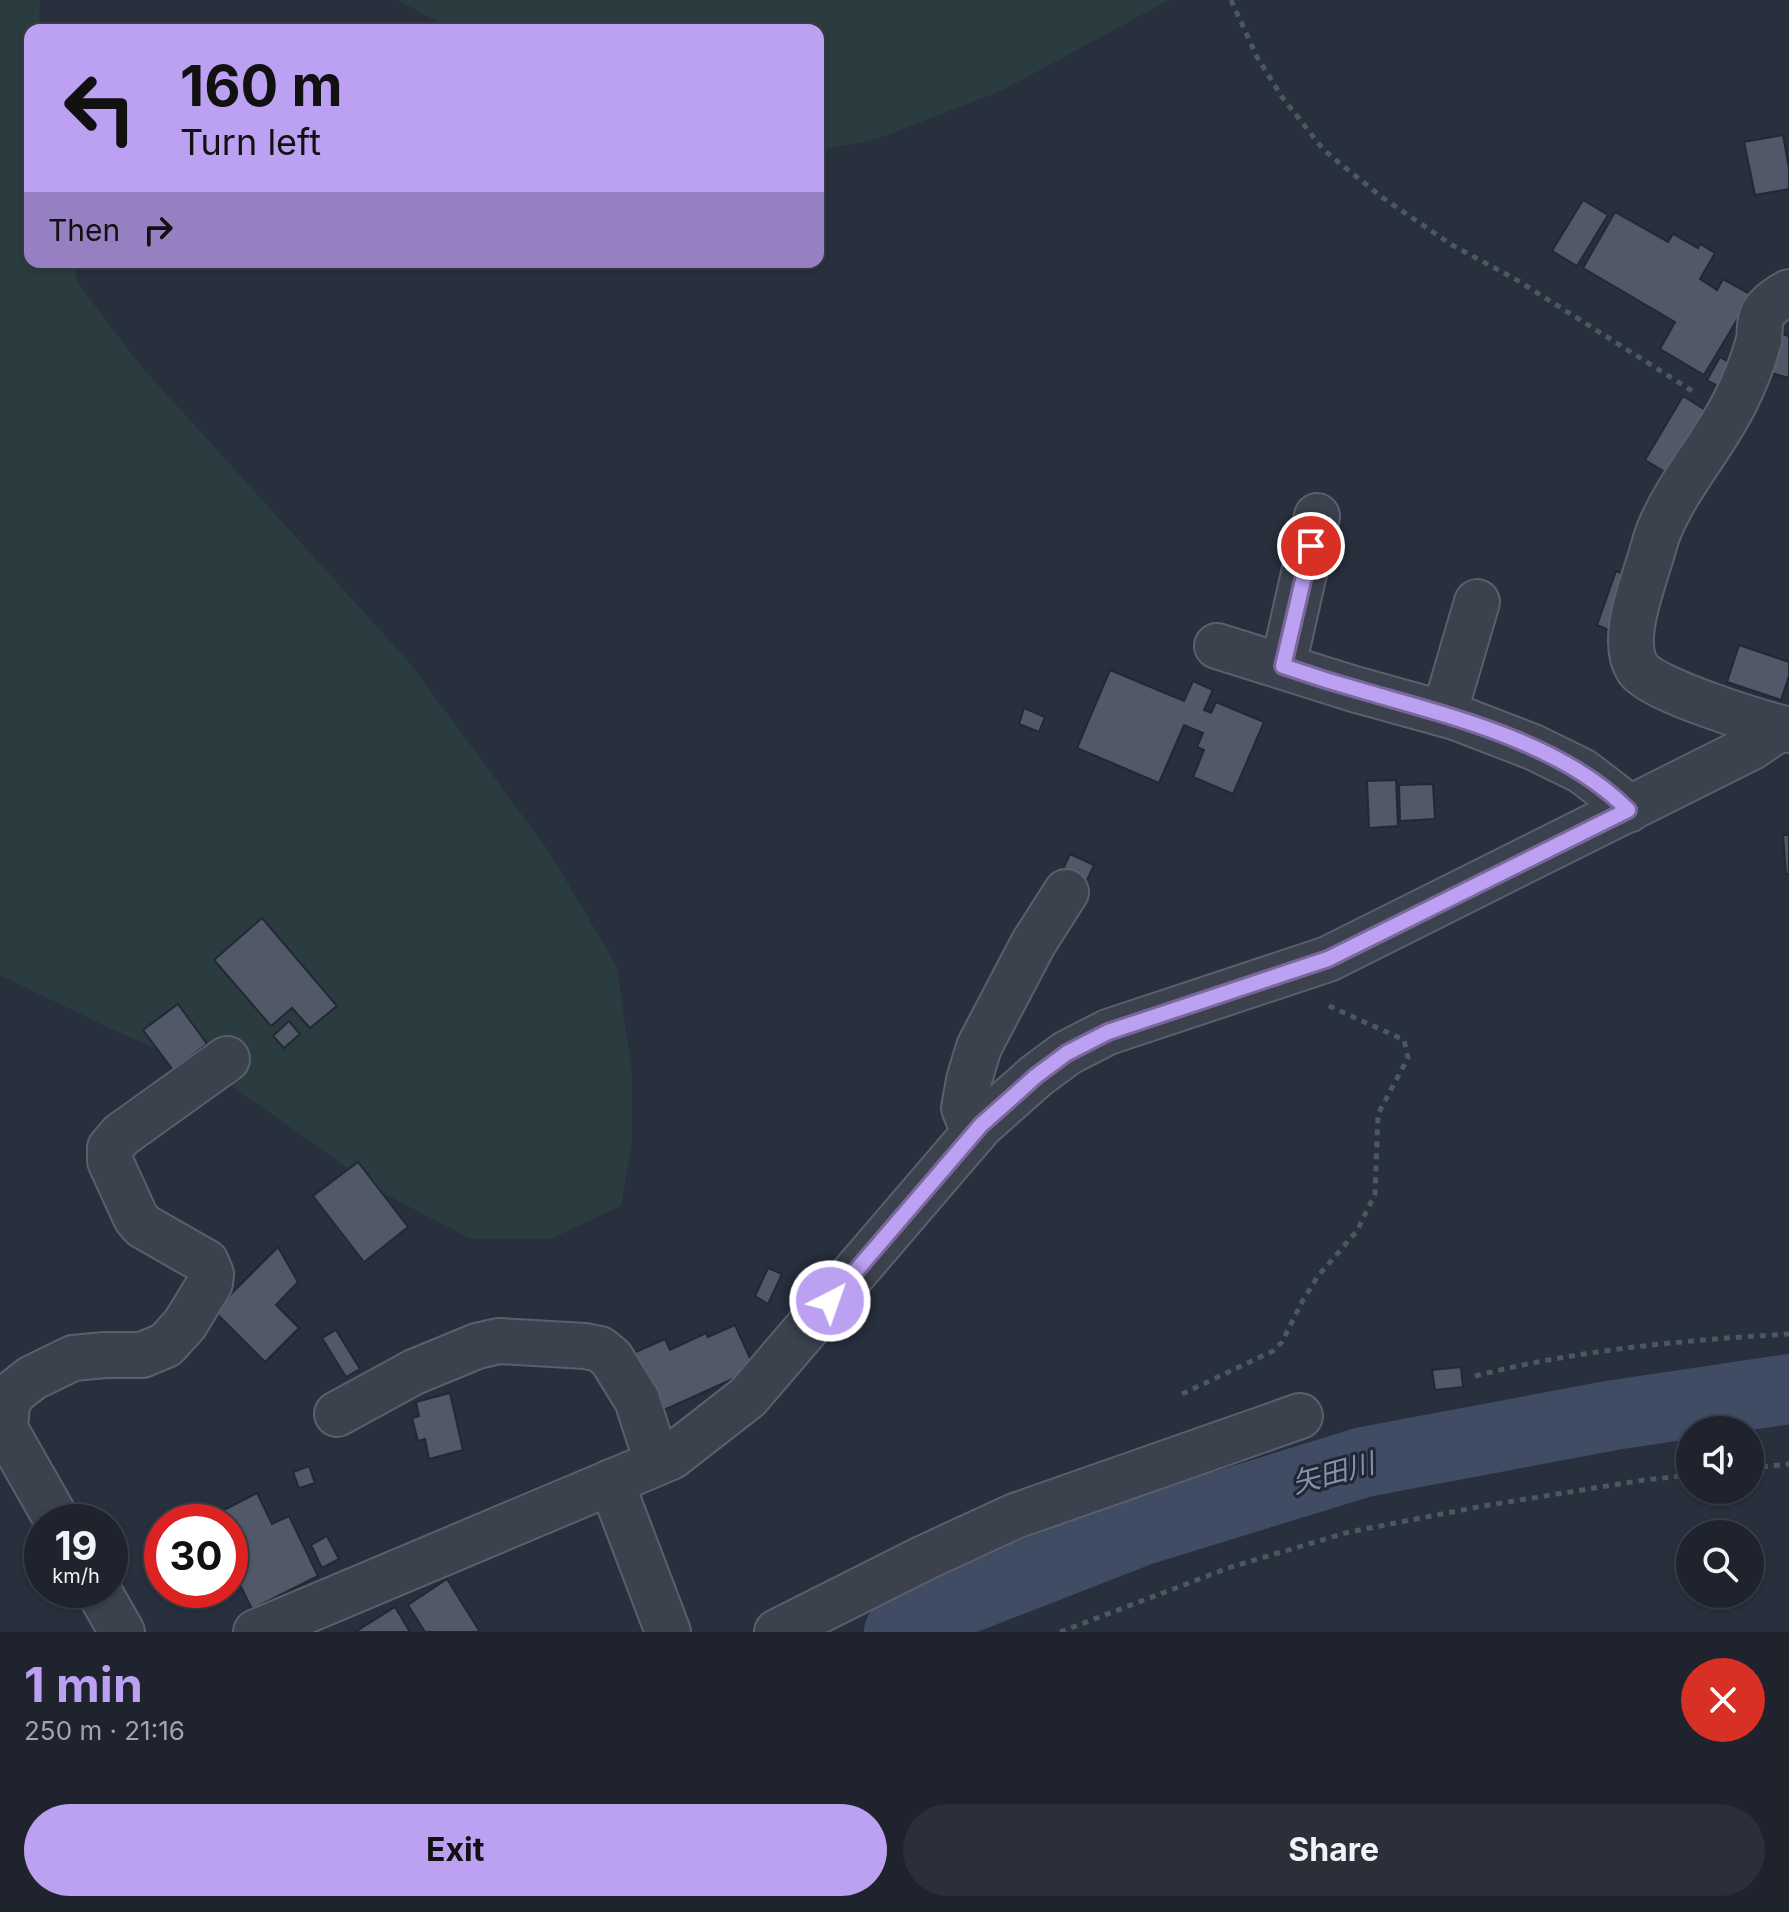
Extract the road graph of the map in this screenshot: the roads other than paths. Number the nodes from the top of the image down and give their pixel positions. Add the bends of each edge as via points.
1 (1789, 292) edge
2 (1317, 516) dead end
3 (1477, 602) dead end
4 (1217, 646) dead end
5 (1283, 666) junction
6 (1444, 714) junction
7 (1784, 729) edge
8 (1628, 810) junction
9 (1066, 892) dead end
10 (227, 1059) dead end
11 (974, 1133) junction
12 (337, 1414) dead end
13 (1300, 1416) dead end
14 (3, 1421) edge
15 (657, 1462) junction
16 (611, 1482) junction
17 (47, 1504) edge
18 (108, 1608) edge
19 (122, 1632) edge
20 (256, 1632) edge
21 (668, 1632) edge
22 (777, 1632) edge

1 - 7 street via 1762,315 1748,376 1660,528 1631,631 1638,670 1658,683
2 - 5 street
3 - 6 street
4 - 5 street
5 - 6 street
6 - 8 street via 1582,771
7 - 8 street
8 - 11 street via 1328,959 1108,1032 1036,1076
9 - 11 street via 979,1047 964,1108
10 - 14 street via 110,1148 110,1161 136,1218 206,1262 210,1283 185,1324 166,1345 142,1355 73,1358 32,1378 14,1392
11 - 15 street via 748,1397 671,1457
12 - 15 street via 414,1372 477,1346 499,1341 585,1346 611,1358 637,1400
13 - 22 street via 1015,1516
14 - 17 street
15 - 16 street
16 - 20 street
16 - 21 street
18 - 19 street

